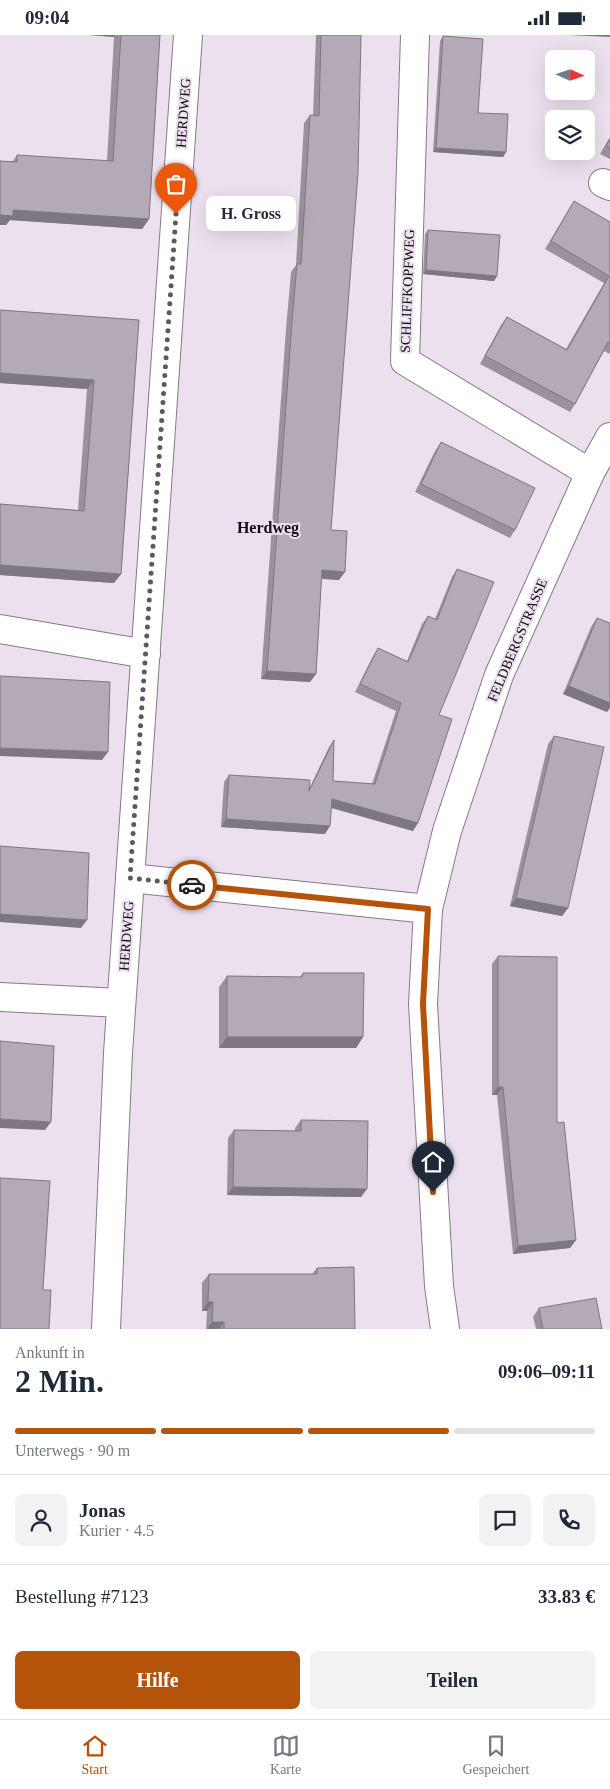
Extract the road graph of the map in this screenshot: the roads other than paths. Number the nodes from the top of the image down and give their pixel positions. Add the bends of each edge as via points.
1 (188, 35) edge
2 (415, 35) edge
3 (610, 437) edge
4 (590, 473) junction
5 (0, 629) edge
6 (146, 653) junction
7 (130, 878) junction
8 (428, 909) junction
9 (0, 997) edge
10 (121, 1003) junction
11 (106, 1329) edge
12 (444, 1329) edge

1 - 6 street, HERDWEG
2 - 4 street, SCHLIFFKOPFWEG via 405,361
3 - 4 street, FELDBERGSTRASSE
4 - 8 street, FELDBERGSTRASSE via 500,675 447,831
5 - 6 street
6 - 7 street, HERDWEG
7 - 8 street
7 - 10 street, HERDWEG
8 - 12 street, FELDBERGSTRASSE via 423,1004
9 - 10 street
10 - 11 street, HERDWEG

